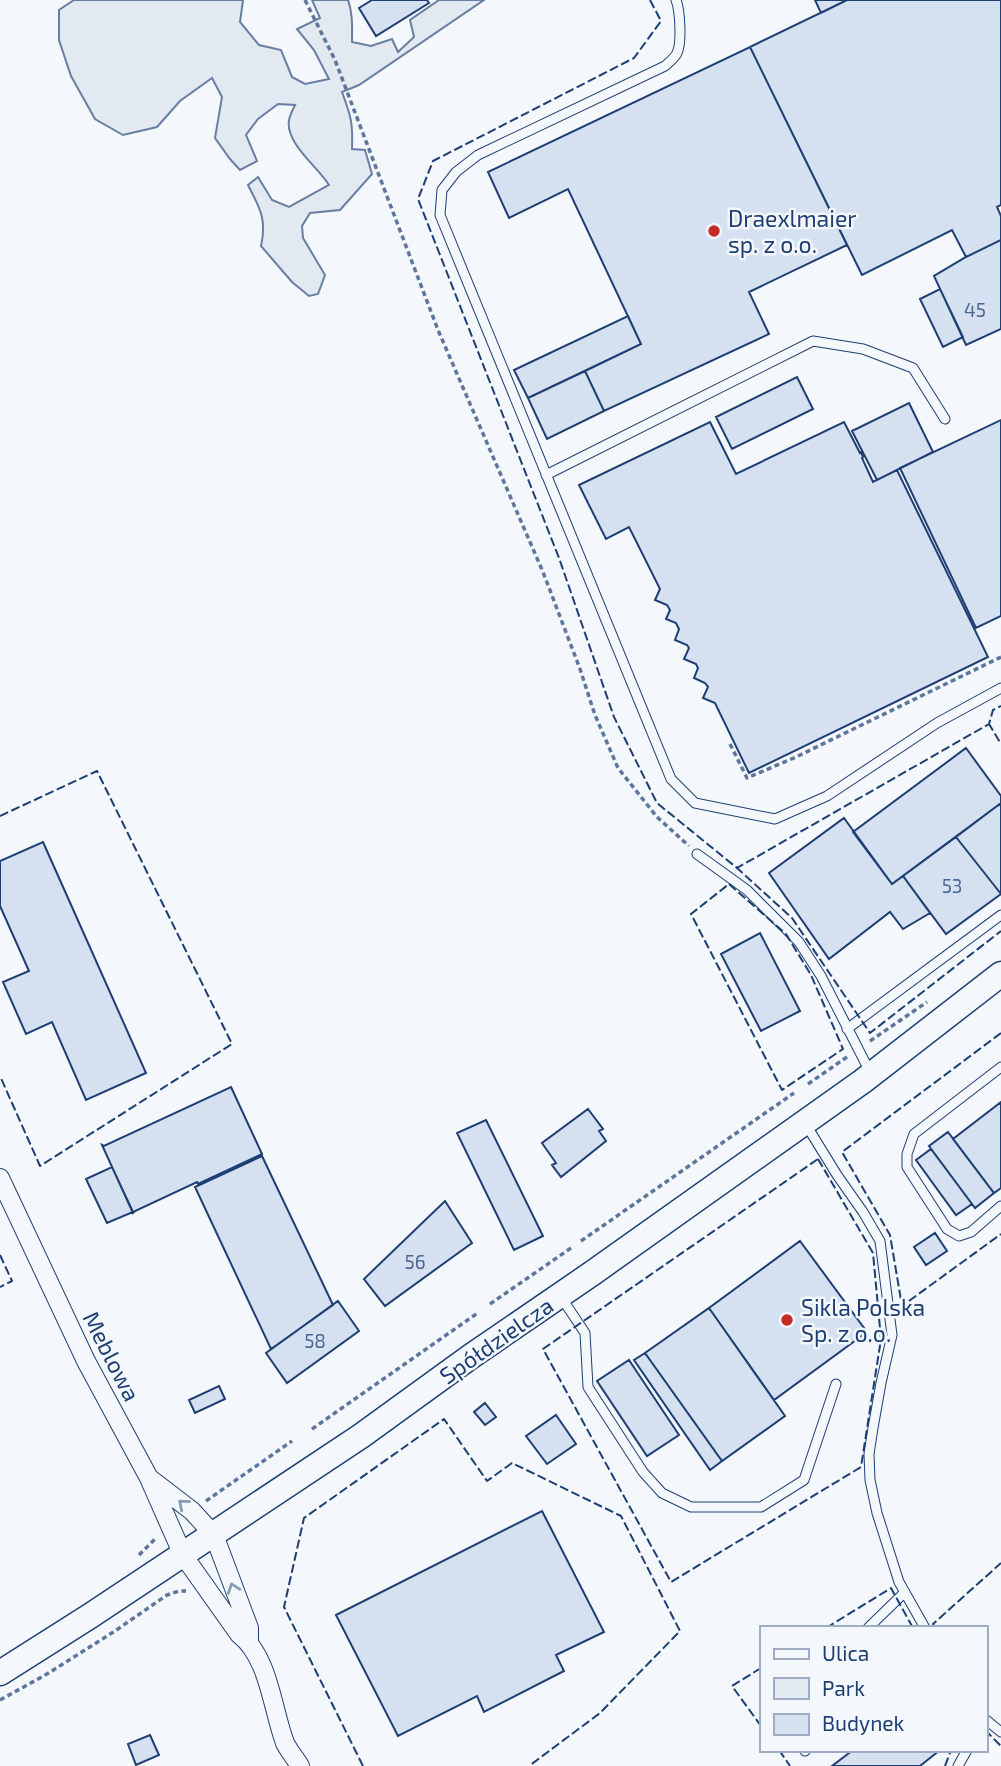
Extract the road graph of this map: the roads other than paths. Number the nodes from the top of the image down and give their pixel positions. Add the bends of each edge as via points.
1 (676, 0) edge
2 (945, 419) dead end
3 (546, 475) junction
4 (1001, 688) edge
5 (697, 854) road end
6 (1001, 915) edge
7 (999, 981) edge
8 (847, 1029) junction
9 (1001, 1067) edge
10 (871, 1074) junction
11 (805, 1122) junction
12 (0, 1178) edge
13 (1001, 1206) edge
14 (560, 1296) junction
15 (836, 1384) dead end
16 (149, 1478) junction
17 (214, 1535) junction
18 (183, 1555) junction
19 (905, 1592) junction
20 (870, 1626) edge
21 (924, 1626) edge
22 (249, 1642) junction
23 (0, 1673) edge
24 (987, 1721) edge
25 (1001, 1732) edge
26 (300, 1766) edge

1 - 3 lane via 677,54 665,66 478,155 442,190 444,229
2 - 3 lane via 913,368 863,349 813,341
3 - 4 lane via 671,779 695,803 775,819 827,796 937,723
5 - 8 lane via 747,890 799,942
6 - 8 lane
7 - 10 street, Spółdzielcza
8 - 10 lane
9 - 13 lane via 914,1134 907,1167 947,1229 959,1236 971,1232
10 - 11 street, Spółdzielcza
11 - 14 street, Spółdzielcza
11 - 19 lane via 880,1241 892,1335 869,1454 870,1480 888,1552
12 - 16 street, Meblowa via 86,1361
14 - 15 lane via 585,1333 587,1387 643,1472 662,1493 691,1507 761,1507 804,1480
14 - 17 street, Spółdzielcza
17 -> 16 street via 192,1511
16 - 18 street, Meblowa
17 - 18 street, Spółdzielcza
22 -> 17 street via 249,1628
18 - 22 street
18 - 23 street, Spółdzielcza
19 - 20 lane
19 - 21 lane
22 - 26 street via 267,1677 286,1746
24 - 25 lane

